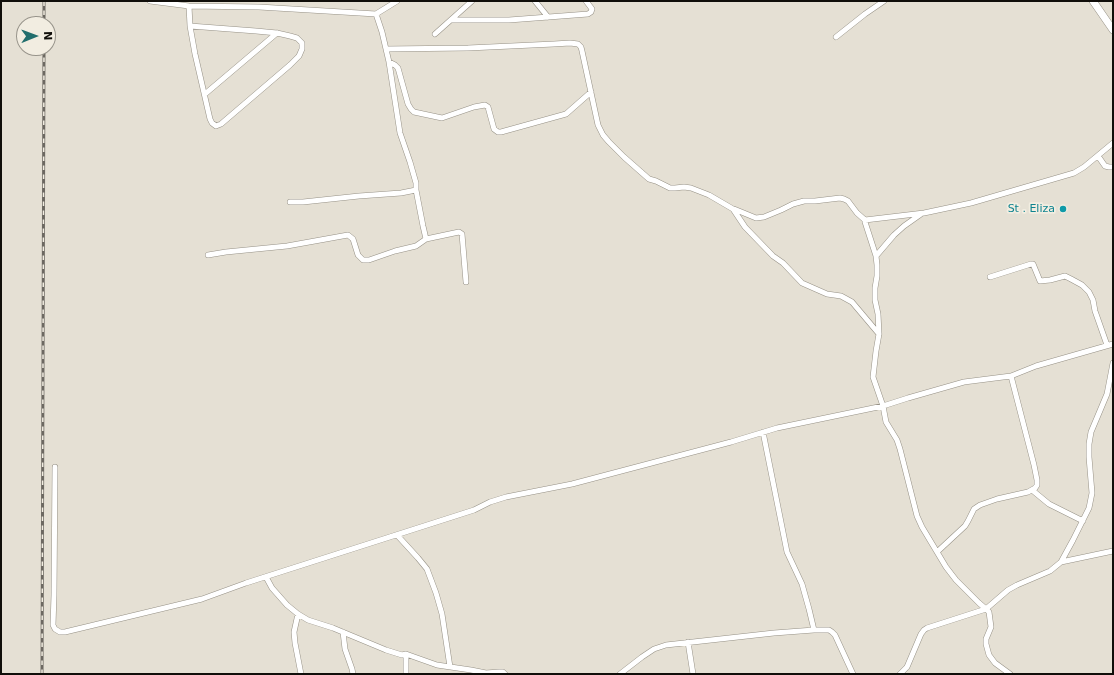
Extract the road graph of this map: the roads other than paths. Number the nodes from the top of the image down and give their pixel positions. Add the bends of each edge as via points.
1 (150, 1) edge
2 (397, 1) edge
3 (472, 1) edge
4 (535, 1) edge
5 (586, 1) edge
6 (884, 1) edge
7 (1093, 1) edge
8 (189, 6) junction
9 (376, 14) junction
10 (548, 18) junction
11 (452, 20) junction
12 (190, 26) junction
13 (1113, 30) edge
14 (277, 33) junction
15 (435, 34) dead end
16 (836, 37) dead end
17 (386, 49) junction
18 (389, 62) junction
19 (591, 92) junction
20 (205, 94) junction
21 (1113, 143) edge
22 (1098, 156) junction
23 (1113, 168) edge
24 (416, 190) junction
25 (290, 202) dead end
26 (733, 209) junction
27 (924, 212) junction
28 (865, 220) junction
29 (426, 239) junction
30 (208, 255) dead end
31 (876, 256) junction
32 (990, 277) dead end
33 (466, 282) dead end
34 (879, 334) junction
35 (1110, 344) edge
36 (1113, 363) edge
37 (1011, 376) junction
38 (883, 406) junction
39 (763, 432) junction
40 (55, 467) dead end
41 (1032, 490) junction
42 (1083, 521) junction
43 (397, 535) junction
44 (1113, 551) edge
45 (937, 552) junction
46 (1061, 562) junction
47 (266, 577) junction
48 (986, 609) junction
49 (298, 614) junction
50 (814, 630) junction
51 (343, 632) junction
52 (688, 642) junction
53 (406, 654) junction
54 (450, 667) junction
55 (302, 674) edge
56 (353, 674) edge
57 (406, 674) edge
58 (505, 674) edge
59 (620, 674) edge
60 (693, 674) edge
61 (853, 674) edge
62 (900, 674) edge
63 (1010, 674) edge

1 - 8 street
2 - 9 street
3 - 11 street
4 - 10 street
5 - 10 street via 592,9 590,13
6 - 16 street
7 - 13 main road
8 - 9 street
8 - 12 street
9 - 17 street
10 - 11 street
11 - 15 street
12 - 14 street
12 - 20 street via 194,54
14 - 20 street
14 - 20 street via 297,38 302,43 300,56 221,124 216,126 212,123
17 - 18 street
17 - 19 street via 574,43 581,47
18 - 19 street via 398,68 408,104 414,112 442,118 485,105 488,107 494,129 498,132 566,114
18 - 24 street via 400,133
19 - 26 street via 596,120 603,135 649,179 670,188 691,188
21 - 22 street
22 - 23 street via 1106,166
22 - 27 street via 1074,173 971,203
24 - 25 street
24 - 29 street
26 - 28 street via 756,218 804,201 840,198 848,201
26 - 34 street via 745,227 802,283 852,302
27 - 28 street
27 - 31 street via 894,235
28 - 31 street
29 - 30 street via 416,246 369,260 363,260 358,255 353,239 348,235 287,246
29 - 33 street via 461,233
31 - 34 street via 875,294
32 - 35 street via 1034,264 1040,281 1065,276 1077,282 1088,292
34 - 38 street via 873,377
35 - 37 street
36 - 42 street via 1107,394 1091,432 1089,457 1092,493
37 - 38 street via 964,382
37 - 41 street via 1037,480 1037,485
38 - 39 street
38 - 45 street via 886,422 900,449 917,516
39 - 43 street via 572,484 506,497
39 - 50 street via 787,552 802,584
40 - 47 street via 53,625 60,632 202,599
41 - 42 street via 1049,504
41 - 45 street via 980,505 974,509 965,526
42 - 46 street
43 - 47 street
43 - 54 street via 427,569 442,614
44 - 46 street
45 - 48 street via 956,580
46 - 48 street via 1050,571 1008,590
47 - 49 street via 272,588
48 - 62 street via 924,630 907,667
48 - 63 street via 991,627 986,639 989,655
49 - 51 street
49 - 55 street via 294,632
50 - 52 street
50 - 61 street via 830,630 835,635
51 - 53 street via 386,650
51 - 56 street via 345,650
52 - 59 street via 654,649
52 - 60 street
53 - 54 street
53 - 57 street
54 - 58 street

